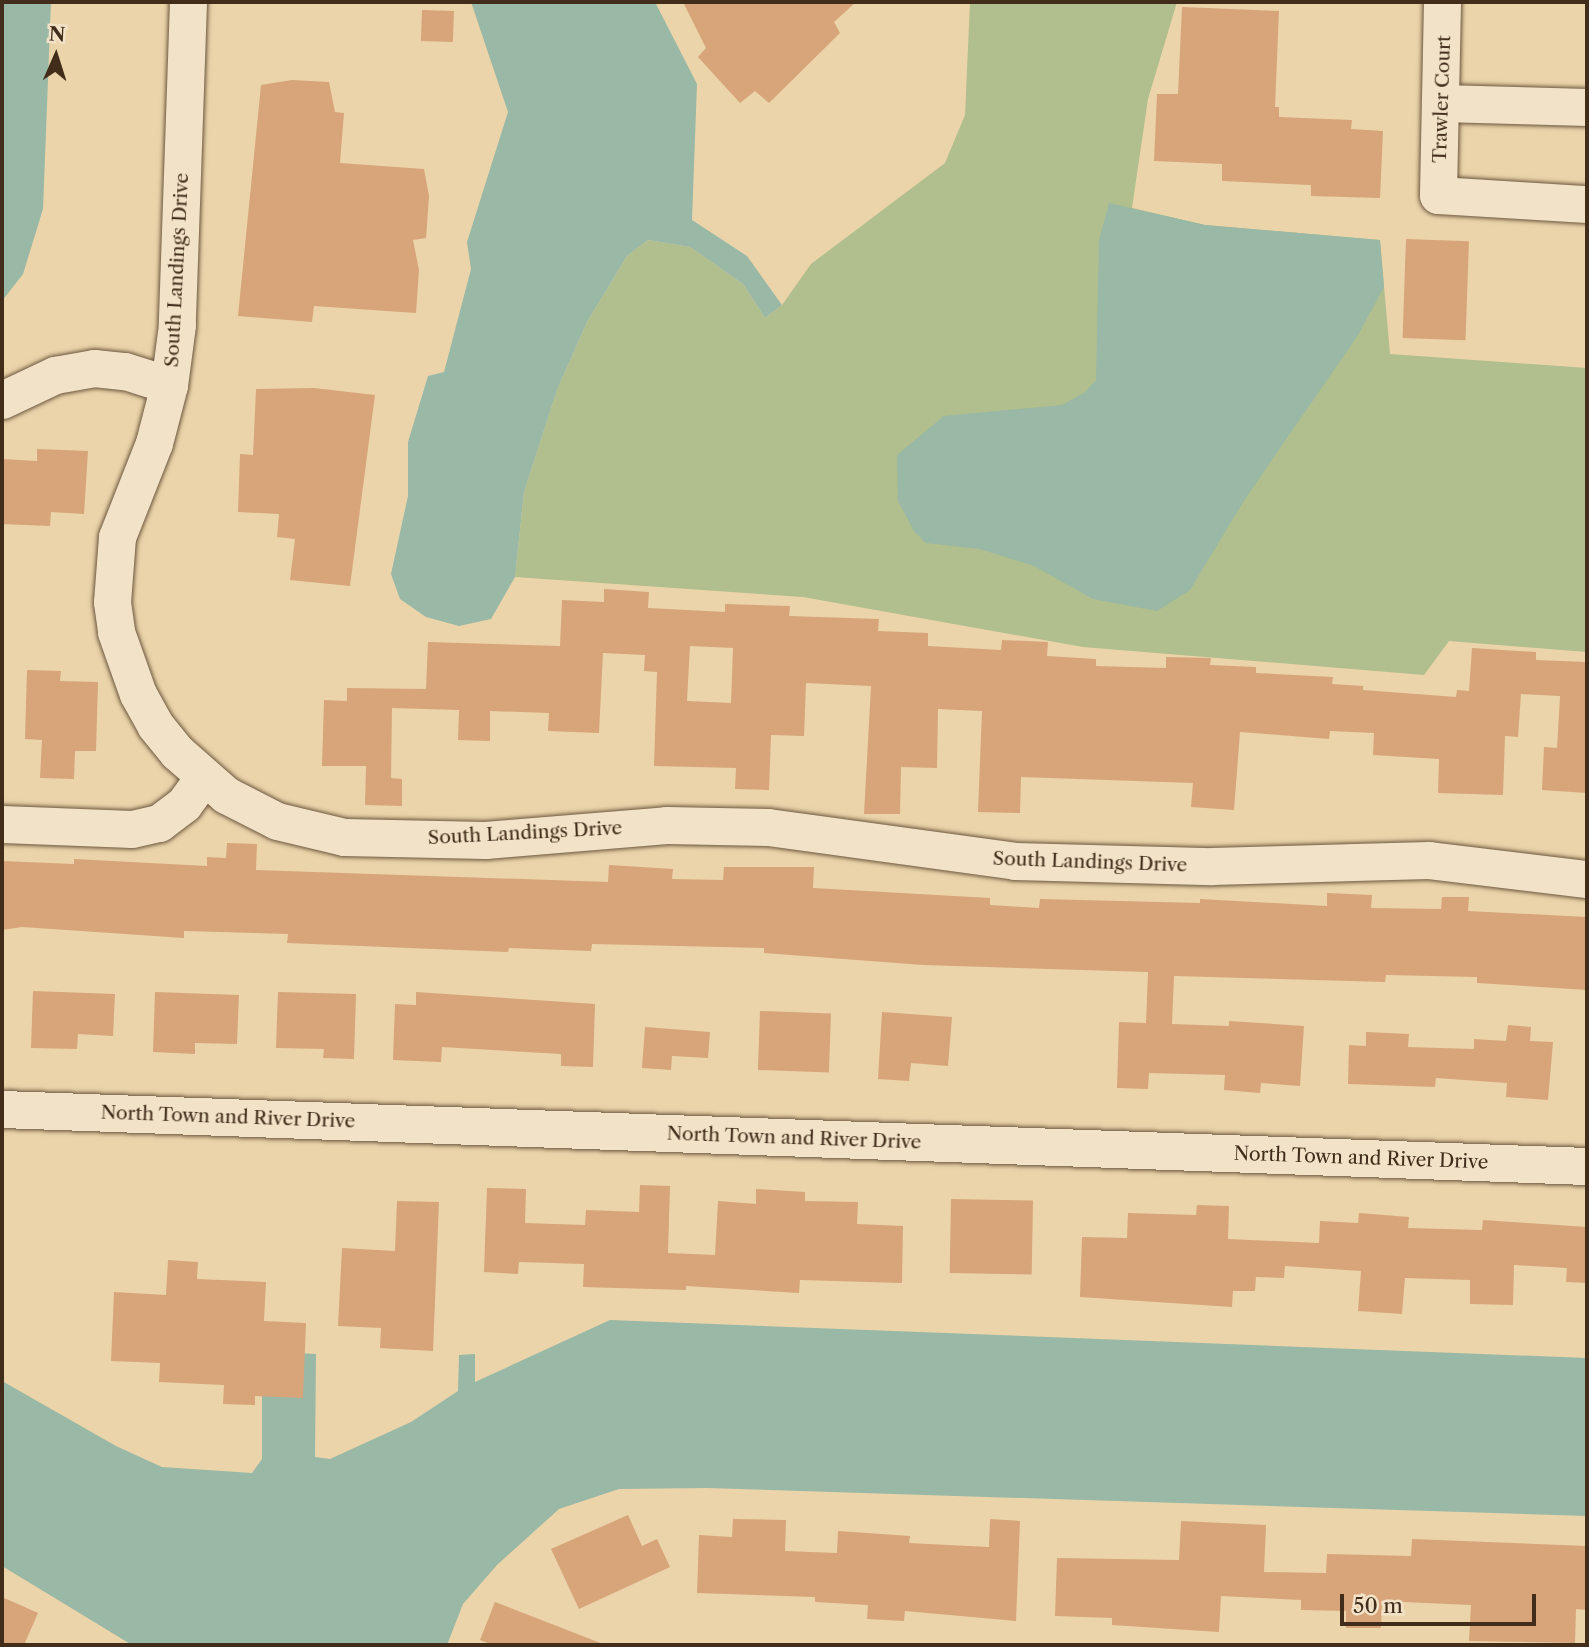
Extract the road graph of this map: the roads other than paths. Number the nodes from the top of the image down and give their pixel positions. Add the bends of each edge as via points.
1 (188, 2) edge
2 (1442, 2) edge
3 (1442, 103) junction
4 (1587, 107) edge
5 (1587, 204) edge
6 (169, 385) junction
7 (2, 400) edge
8 (204, 778) junction
9 (2, 824) edge
10 (1587, 879) edge
11 (2, 1109) edge
12 (1587, 1166) edge

1 - 6 street, South Landings Drive via 177,324
2 - 3 street, Trawler Court
3 - 4 street
3 - 5 street, Trawler Court via 1438,195
6 - 7 street via 125,371 94,368 55,375
6 - 8 street, South Landings Drive via 154,443 117,537 112,602 116,632 138,694 155,725
8 - 9 street via 184,804 159,823 132,829
8 - 10 street, South Landings Drive via 251,810 344,837 485,840 666,825 768,827 1016,861 1212,866 1429,860
11 - 12 street, North Town and River Drive

